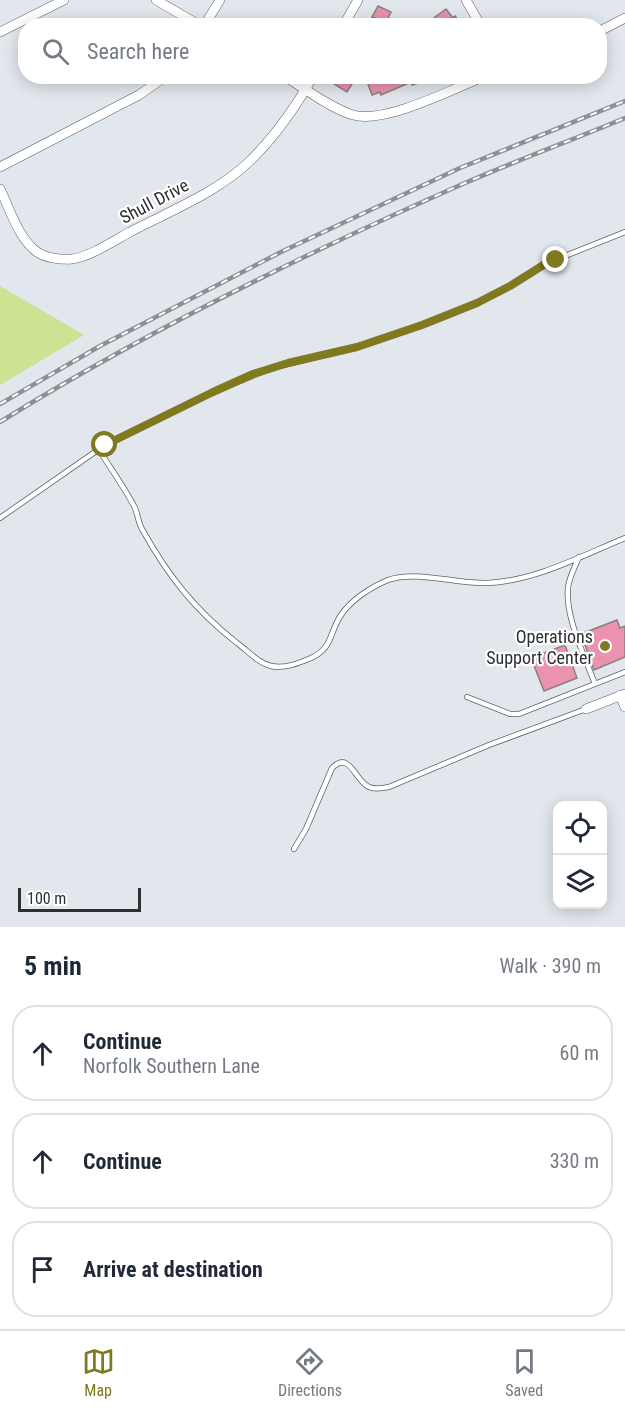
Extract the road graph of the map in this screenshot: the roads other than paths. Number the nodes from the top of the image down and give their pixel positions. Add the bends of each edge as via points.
1 (64, 0) edge
2 (156, 0) edge
3 (220, 0) edge
4 (358, 0) edge
5 (466, 0) edge
6 (28, 18) edge
7 (189, 18) edge
8 (208, 18) edge
9 (348, 18) edge
10 (476, 18) edge
11 (625, 18) edge
12 (18, 23) edge
13 (607, 27) edge
14 (0, 32) edge
15 (155, 84) edge
16 (298, 84) edge
17 (309, 84) edge
18 (465, 84) edge
19 (306, 89) junction
20 (0, 167) edge
21 (0, 189) edge
22 (625, 232) edge
23 (99, 450) junction
24 (0, 518) edge
25 (625, 538) edge
26 (579, 557) junction
27 (625, 672) edge
28 (595, 684) junction
29 (623, 694) edge
30 (467, 697) dead end
31 (625, 707) edge
32 (586, 709) joint
33 (294, 849) dead end

1 - 6 street
2 - 7 street
3 - 8 street
4 - 9 street
5 - 10 street
11 - 13 street
12 - 14 street
15 - 20 street
16 - 19 street
17 - 19 street, Shull Drive
18 - 19 street via 375,117 352,115
19 - 21 street, Shull Drive via 272,137 230,177 99,249 73,259 52,258 37,252 24,238
22 - 23 lane via 545,264 477,303 422,325 235,382
23 - 24 lane
23 - 26 lane via 175,582 194,605 271,666 290,666 322,652 342,613 387,580 408,576 472,583 505,581 543,572
25 - 26 lane
26 - 28 lane via 567,595
27 - 28 lane
28 - 30 lane via 519,714
29 - 31 street
29 - 32 street
32 - 33 lane via 389,787 369,787 350,764 337,763

